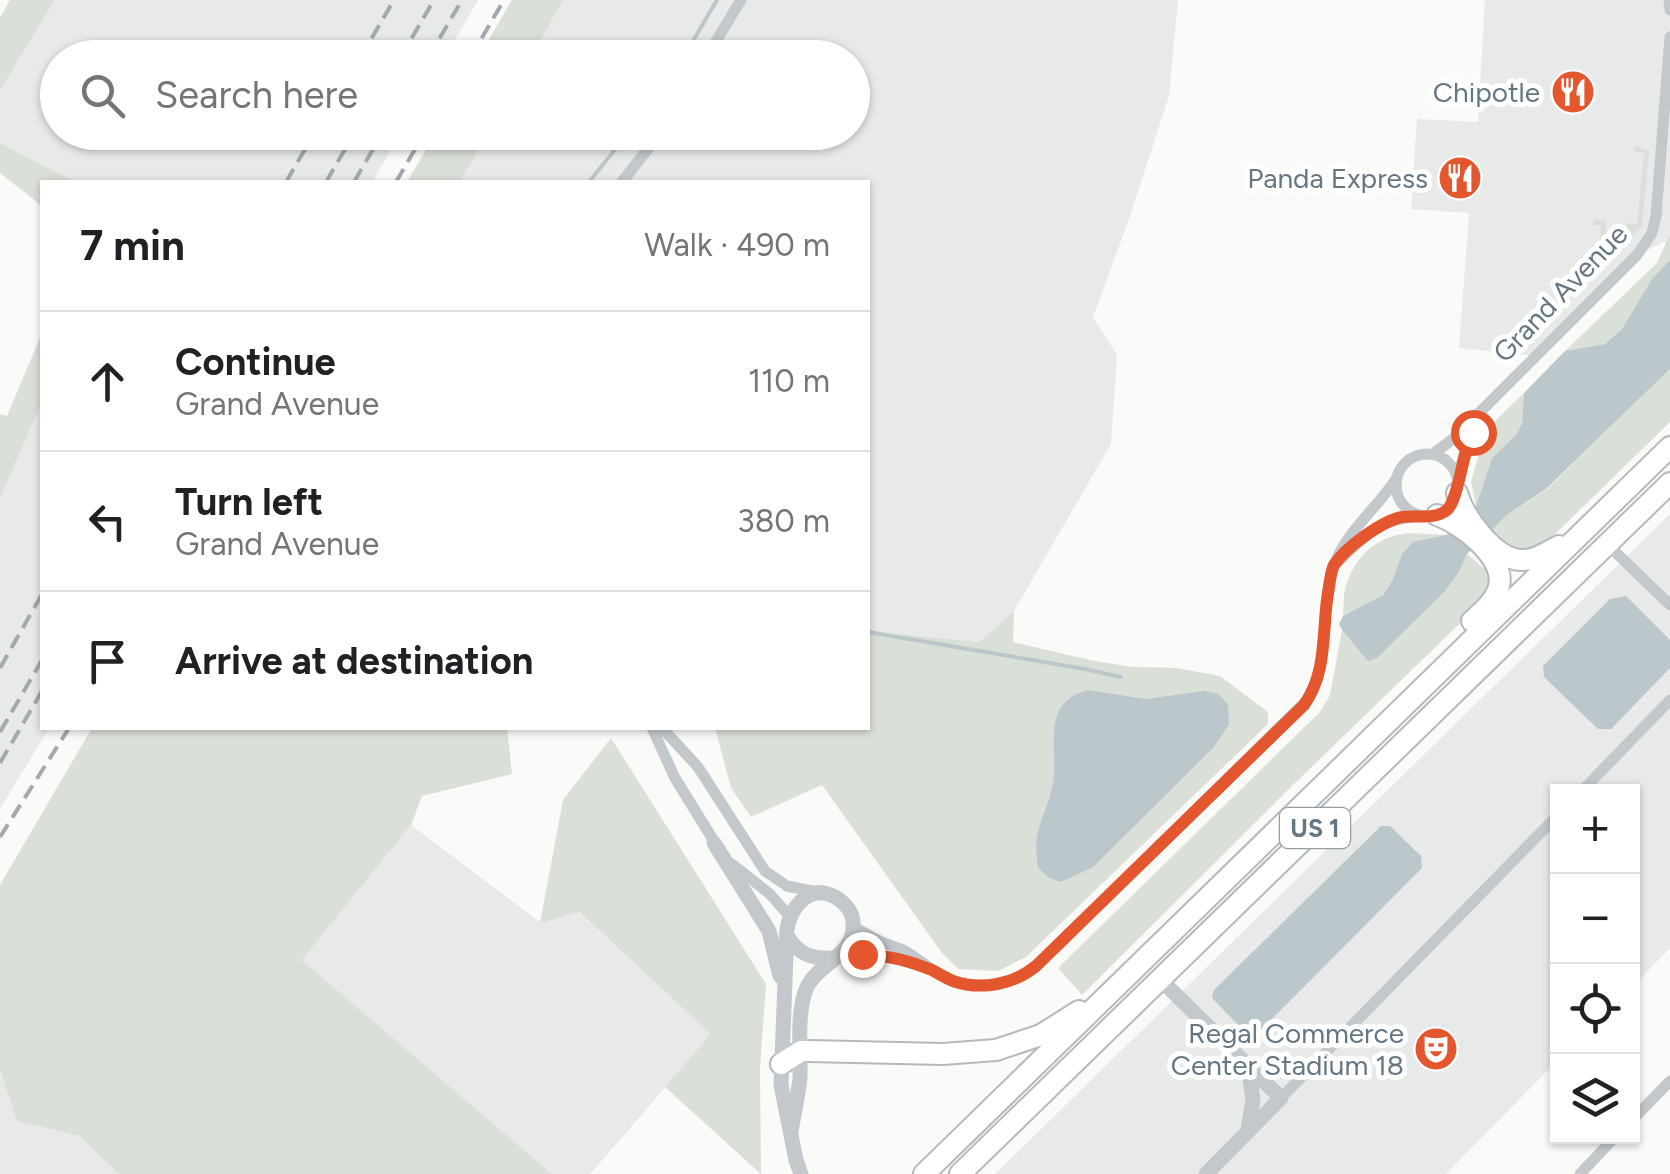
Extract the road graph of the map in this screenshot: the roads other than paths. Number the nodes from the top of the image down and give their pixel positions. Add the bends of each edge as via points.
1 (741, 0) edge
2 (1670, 0) edge
3 (1670, 10) edge
4 (1670, 38) edge
5 (717, 40) edge
6 (647, 150) edge
7 (624, 180) edge
8 (1492, 400) junction
9 (1670, 447) edge
10 (1433, 454) junction
11 (1396, 479) junction
12 (1670, 483) edge
13 (1457, 488) junction
14 (1430, 515) junction
15 (1462, 521) junction
16 (1579, 536) junction
17 (1607, 544) junction
18 (1495, 553) junction
19 (1334, 565) junction
20 (1670, 606) edge
21 (1670, 700) edge
22 (1398, 712) junction
23 (653, 730) edge
24 (664, 730) edge
25 (1588, 784) edge
26 (1550, 823) edge
27 (714, 843) junction
28 (817, 892) junction
29 (790, 917) junction
30 (854, 927) junction
31 (788, 936) junction
32 (837, 956) junction
33 (934, 971) junction
34 (1126, 978) junction
35 (1160, 979) junction
36 (783, 1005) junction
37 (801, 1052) junction
38 (781, 1064) junction
39 (1248, 1065) junction
40 (1670, 1081) edge
41 (1281, 1098) junction
42 (1640, 1112) edge
43 (791, 1132) junction
44 (1248, 1132) junction
45 (1608, 1144) edge
46 (801, 1174) edge
47 (924, 1174) edge
48 (960, 1174) edge
49 (1206, 1174) edge
50 (1580, 1174) edge

1 - 5 street
2 - 3 street
4 - 8 street, Grand Avenue via 1649,238
6 - 7 street
8 - 10 street, Grand Avenue
8 - 13 street, Grand Avenue via 1469,439
9 - 16 highway, US 1
10 - 11 street, Grand Avenue via 1408,461
10 - 13 street via 1450,464
11 - 14 street via 1404,506
11 - 19 street, Grand Avenue via 1347,538
12 - 17 highway, US 1
13 - 14 street, Grand Avenue via 1446,510
13 - 15 highway
14 - 15 highway
14 - 19 street via 1384,523
15 - 18 highway
16 - 18 highway via 1530,559
16 - 22 highway, US 1
17 - 20 street
17 - 35 highway, US 1
18 - 22 highway via 1496,594
19 - 33 street, Grand Avenue via 1319,676 1291,718 1030,971 980,986
21 - 25 street
22 - 34 highway, US 1
23 - 27 street
24 - 28 street via 698,767 765,871 786,886
26 - 41 street
27 - 29 street
27 - 36 street via 769,930
28 - 29 street
28 - 30 street via 842,902
29 - 31 street
30 - 32 street
30 - 33 street, Grand Avenue
31 - 32 street via 806,956
31 - 36 street
32 - 33 street, Grand Avenue via 889,956
32 - 37 street via 806,991
34 - 37 highway via 1051,1029 1008,1048 958,1054
34 - 47 highway, US 1
35 - 39 street
35 - 48 highway, US 1
36 - 38 street
37 - 38 highway
37 - 43 street
38 - 43 street
39 - 41 street
39 - 44 street
40 - 42 street
41 - 44 street
43 - 46 street
44 - 49 street
45 - 50 street

